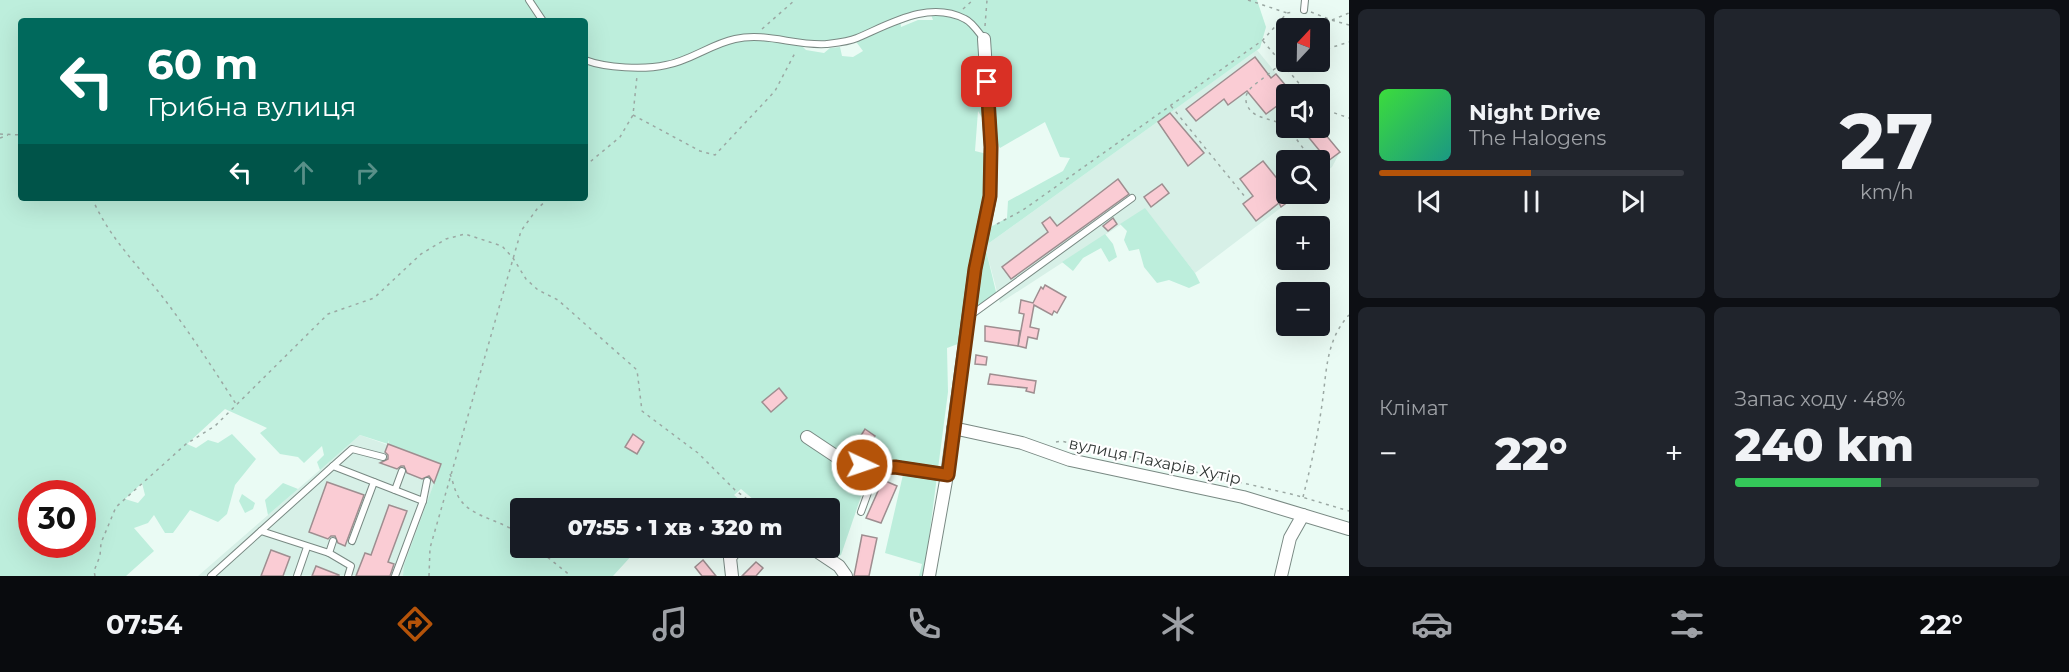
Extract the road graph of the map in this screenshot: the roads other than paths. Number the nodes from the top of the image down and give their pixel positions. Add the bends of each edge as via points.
1 (529, 0) edge
2 (1305, 0) edge
3 (1304, 10) road end
4 (541, 18) edge
5 (984, 39) joint
6 (588, 61) edge
7 (1132, 198) dead end
8 (970, 315) junction
9 (953, 428) junction
10 (807, 437) dead end
11 (383, 457) dead end
12 (333, 466) junction
13 (878, 468) junction
14 (402, 471) dead end
15 (948, 475) junction
16 (427, 481) dead end
17 (374, 482) junction
18 (395, 490) junction
19 (423, 501) junction
20 (861, 512) dead end
21 (1303, 515) junction
22 (1349, 529) edge
23 (261, 531) junction
24 (352, 541) dead end
25 (333, 542) dead end
26 (307, 547) junction
27 (329, 554) junction
28 (730, 558) edge
29 (827, 558) edge
30 (211, 576) edge
31 (297, 576) edge
32 (348, 576) edge
33 (395, 576) edge
34 (732, 576) edge
35 (846, 576) edge
36 (929, 576) edge
37 (1281, 576) edge

1 - 4 lane
2 - 3 lane
5 - 6 lane via 967,19 947,12 931,12 900,18 855,39 826,44 800,44 763,36 734,39 667,65 599,66
5 - 8 street via 990,196
7 - 8 lane
8 - 9 street
9 - 15 street
9 - 21 street, вулиця Пахарів Хутір
10 - 13 street via 841,459
11 - 12 lane via 352,449
12 - 17 lane
12 - 23 lane
13 - 15 street
13 - 20 lane
14 - 18 lane
15 - 36 street
16 - 19 lane
17 - 18 lane
17 - 24 lane
18 - 19 lane
19 - 33 lane
21 - 22 street, вулиця Пахарів Хутір
21 - 37 street via 1290,538
23 - 26 lane
23 - 30 lane
25 - 27 lane
26 - 27 lane
26 - 31 lane
27 - 32 lane via 351,566
28 - 34 street
29 - 35 street

